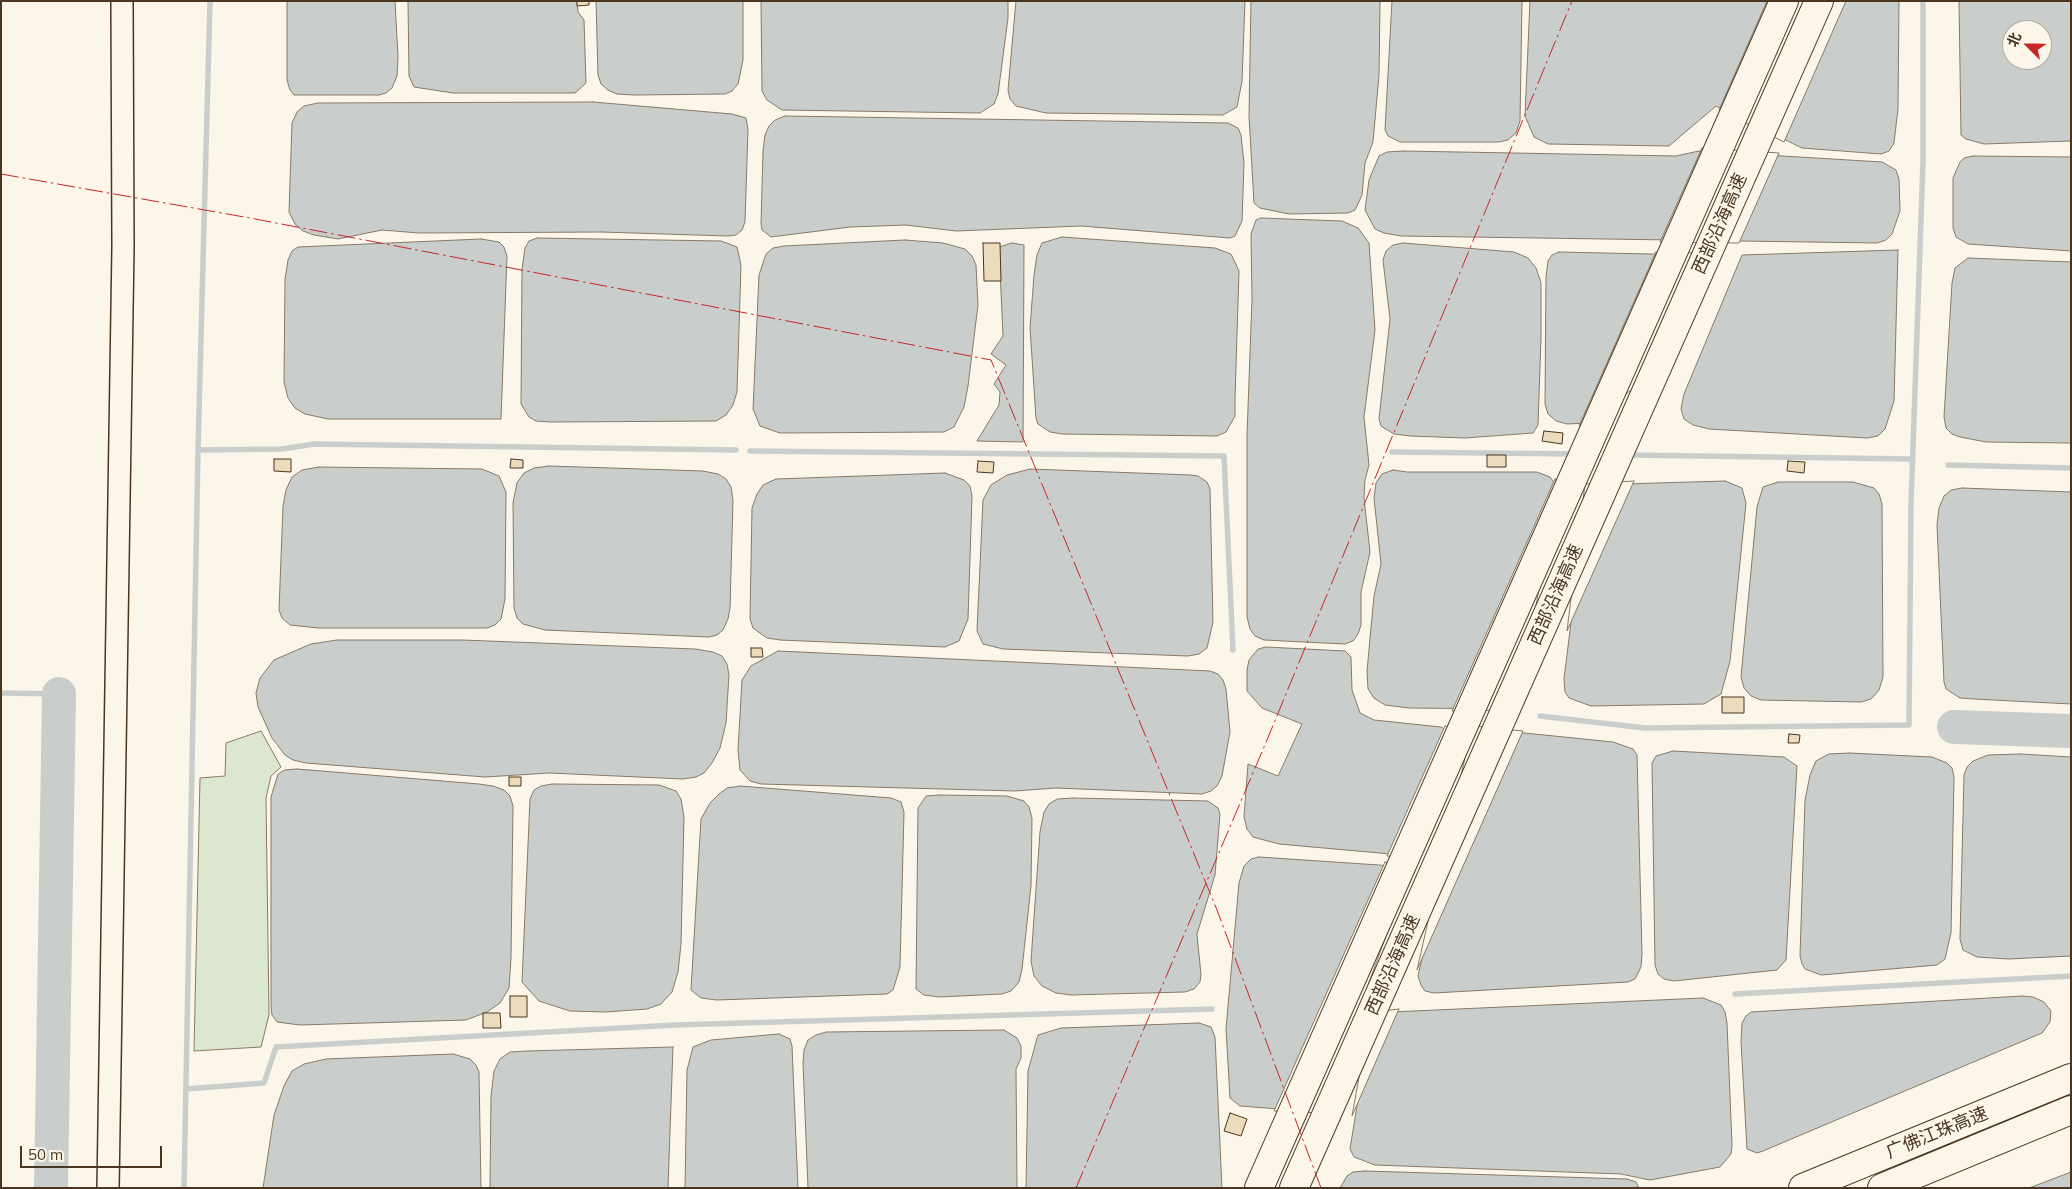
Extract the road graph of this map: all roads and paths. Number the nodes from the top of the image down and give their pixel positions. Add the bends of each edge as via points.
1 (122, 1) edge
2 (1784, 1) edge
3 (1819, 1) edge
4 (2071, 1078) edge
5 (2071, 1110) edge
6 (108, 1188) edge
7 (1259, 1188) edge
8 (1294, 1188) edge
9 (1803, 1188) edge
10 (1882, 1188) edge

1 - 6 street via 123,247
2 - 7 highway, 西部沿海高速
3 - 8 highway, 西部沿海高速
4 - 9 highway, 广佛江珠高速
5 - 10 highway, 广佛江珠高速

